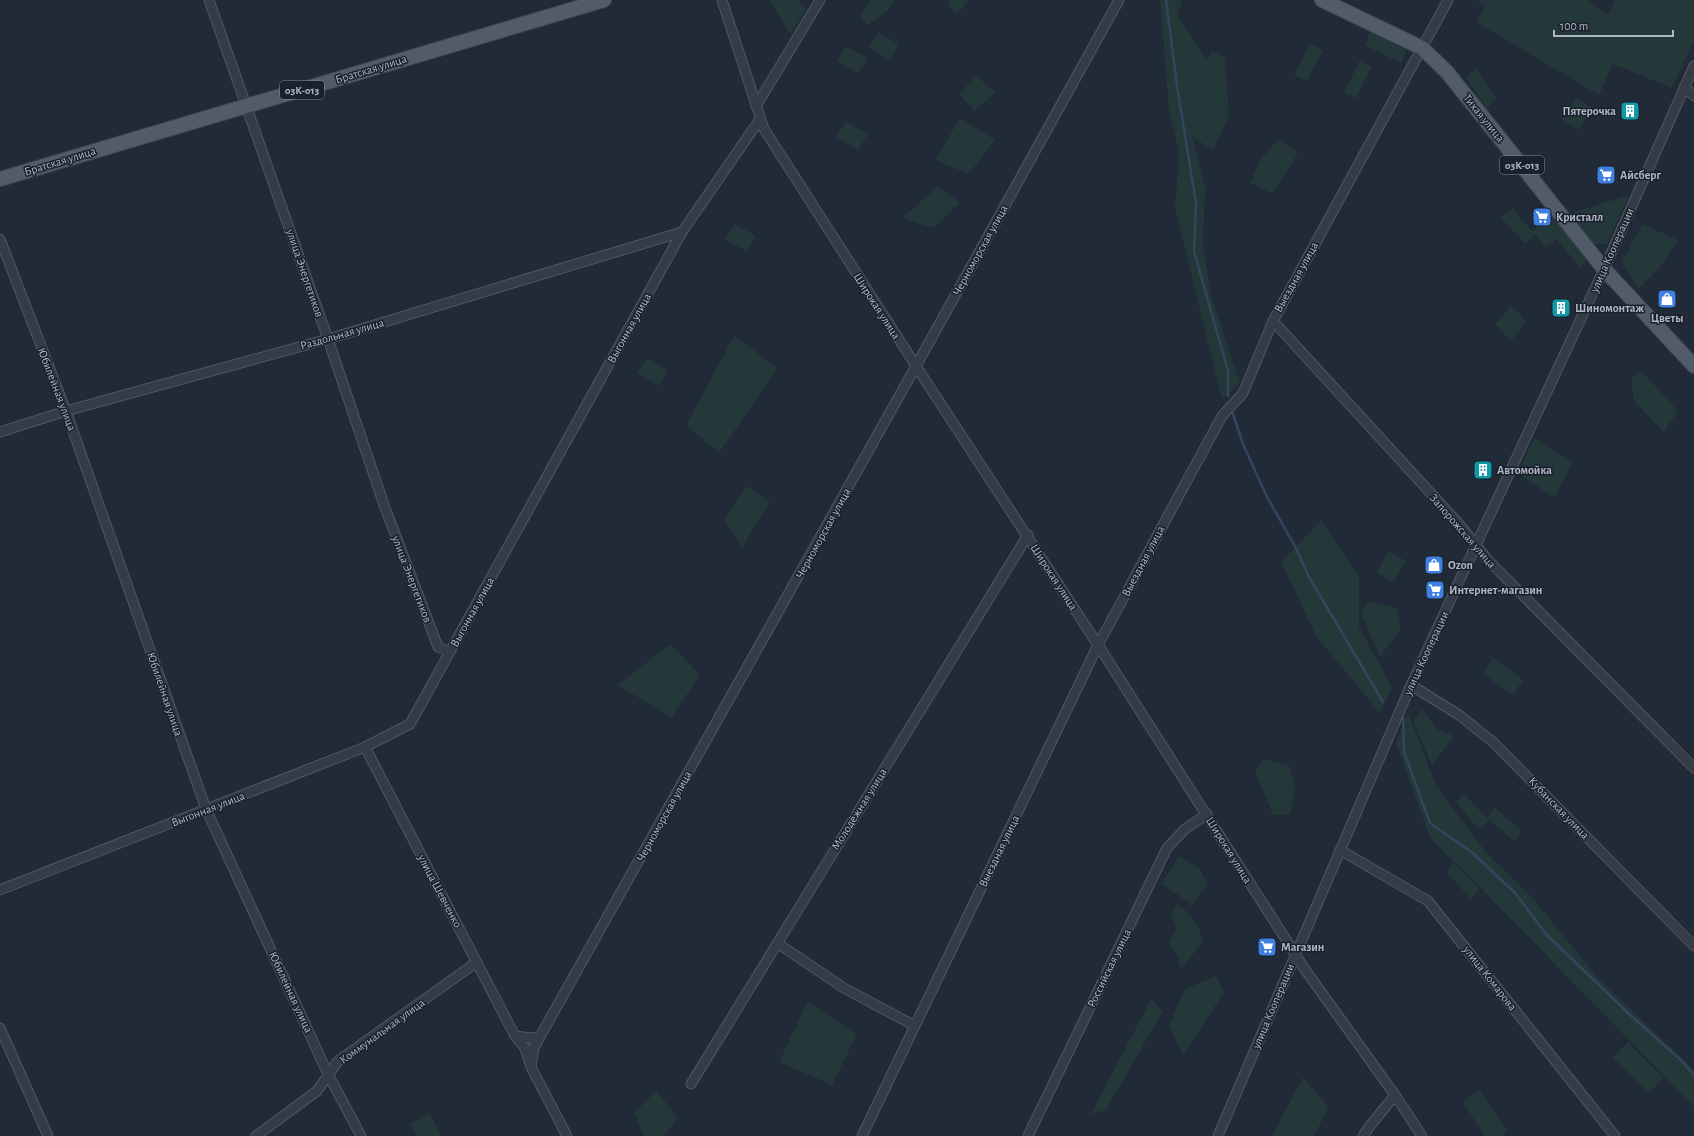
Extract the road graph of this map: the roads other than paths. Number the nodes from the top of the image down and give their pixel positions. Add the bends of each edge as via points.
1 (209, 0) edge
2 (604, 0) edge
3 (722, 0) edge
4 (820, 0) edge
5 (1118, 0) edge
6 (1322, 0) edge
7 (1448, 0) edge
8 (1422, 48) junction
9 (1694, 66) edge
10 (1684, 87) junction
11 (1694, 96) edge
12 (756, 106) junction
13 (246, 107) junction
14 (760, 119) junction
15 (0, 179) edge
16 (682, 232) junction
17 (0, 239) edge
18 (1604, 269) junction
19 (1273, 321) junction
20 (328, 339) junction
21 (916, 366) junction
22 (1694, 366) edge
23 (66, 411) junction
24 (0, 432) edge
25 (1028, 535) junction
26 (1476, 544) junction
27 (1098, 644) junction
28 (450, 652) junction
29 (1411, 685) junction
30 (365, 747) junction
31 (1694, 768) edge
32 (206, 809) junction
33 (1207, 814) junction
34 (1340, 850) junction
35 (0, 890) edge
36 (777, 943) junction
37 (1694, 946) edge
38 (1295, 954) junction
39 (477, 962) junction
40 (916, 1026) junction
41 (0, 1028) edge
42 (515, 1036) junction
43 (540, 1037) junction
44 (531, 1067) junction
45 (328, 1074) junction
46 (691, 1084) dead end
47 (1395, 1095) junction
48 (48, 1136) edge
49 (256, 1136) edge
50 (361, 1136) edge
51 (567, 1136) edge
52 (862, 1136) edge
53 (1028, 1136) edge
54 (1218, 1136) edge
55 (1363, 1136) edge
56 (1422, 1136) edge
57 (1615, 1136) edge

1 - 13 street, улица Энергетиков
2 - 13 main road, Братская улица / 03К-013
3 - 12 street, Широкая улица
4 - 12 street
5 - 21 street, Черноморская улица
6 - 8 main road, Тихая улица / 03К-013
7 - 8 street, Выездная улица
8 - 18 main road, Тихая улица / 03К-013 via 1448,72
8 - 19 street, Выездная улица
9 - 10 street, улица Кооперации
10 - 11 street
10 - 18 street, улица Кооперации
12 - 14 street, Широкая улица
13 - 15 main road, Братская улица / 03К-013
13 - 20 street, улица Энергетиков
14 - 16 street, Выгонная улица
14 - 21 street, Широкая улица
16 - 20 street, Раздольная улица
16 - 28 street, Выгонная улица
17 - 23 street, Юбилейная улица
18 - 22 main road, Тихая улица / 03К-013
18 - 26 street, улица Кооперации
19 - 26 street, Запорожская улица
19 - 27 street, Выездная улица via 1243,393 1222,416
20 - 23 street, Раздольная улица
20 - 28 street, улица Энергетиков via 384,506 438,646
21 - 25 street, Широкая улица
21 - 43 street, Черноморская улица
23 - 24 street, Раздольная улица
23 - 32 street, Юбилейная улица
25 - 27 street, Широкая улица
25 - 36 street, Молодёжная улица
26 - 29 street, улица Кооперации
26 - 31 street, Запорожская улица via 1487,559
27 - 33 street, Широкая улица
27 - 40 street, Выездная улица
28 - 30 street, Выгонная улица via 410,724
29 - 34 street, улица Кооперации
29 - 37 street, Кубанская улица via 1459,714 1493,742
30 - 32 street, Выгонная улица
30 - 39 street, улица Шевченко
32 - 35 street, Выгонная улица
32 - 45 street, Юбилейная улица
33 - 38 street, Широкая улица
33 - 53 street, Российская улица via 1185,829 1167,848
34 - 38 street, улица Кооперации
34 - 57 street, улица Комарова via 1428,901
36 - 40 street via 844,988
36 - 46 street, Молодёжная улица
38 - 47 street, Широкая улица
38 - 54 street, улица Кооперации
39 - 42 street, улица Шевченко
39 - 45 street, Коммунальная улица via 338,1062
40 - 52 street, Выездная улица
41 - 48 street
42 - 43 street
42 - 44 street, улица Шевченко via 525,1048
43 - 44 street, Черноморская улица via 534,1048
44 - 51 street, улица Шевченко
45 - 49 street, Коммунальная улица via 317,1091
45 - 50 street, Юбилейная улица
47 - 55 street
47 - 56 street, Широкая улица

